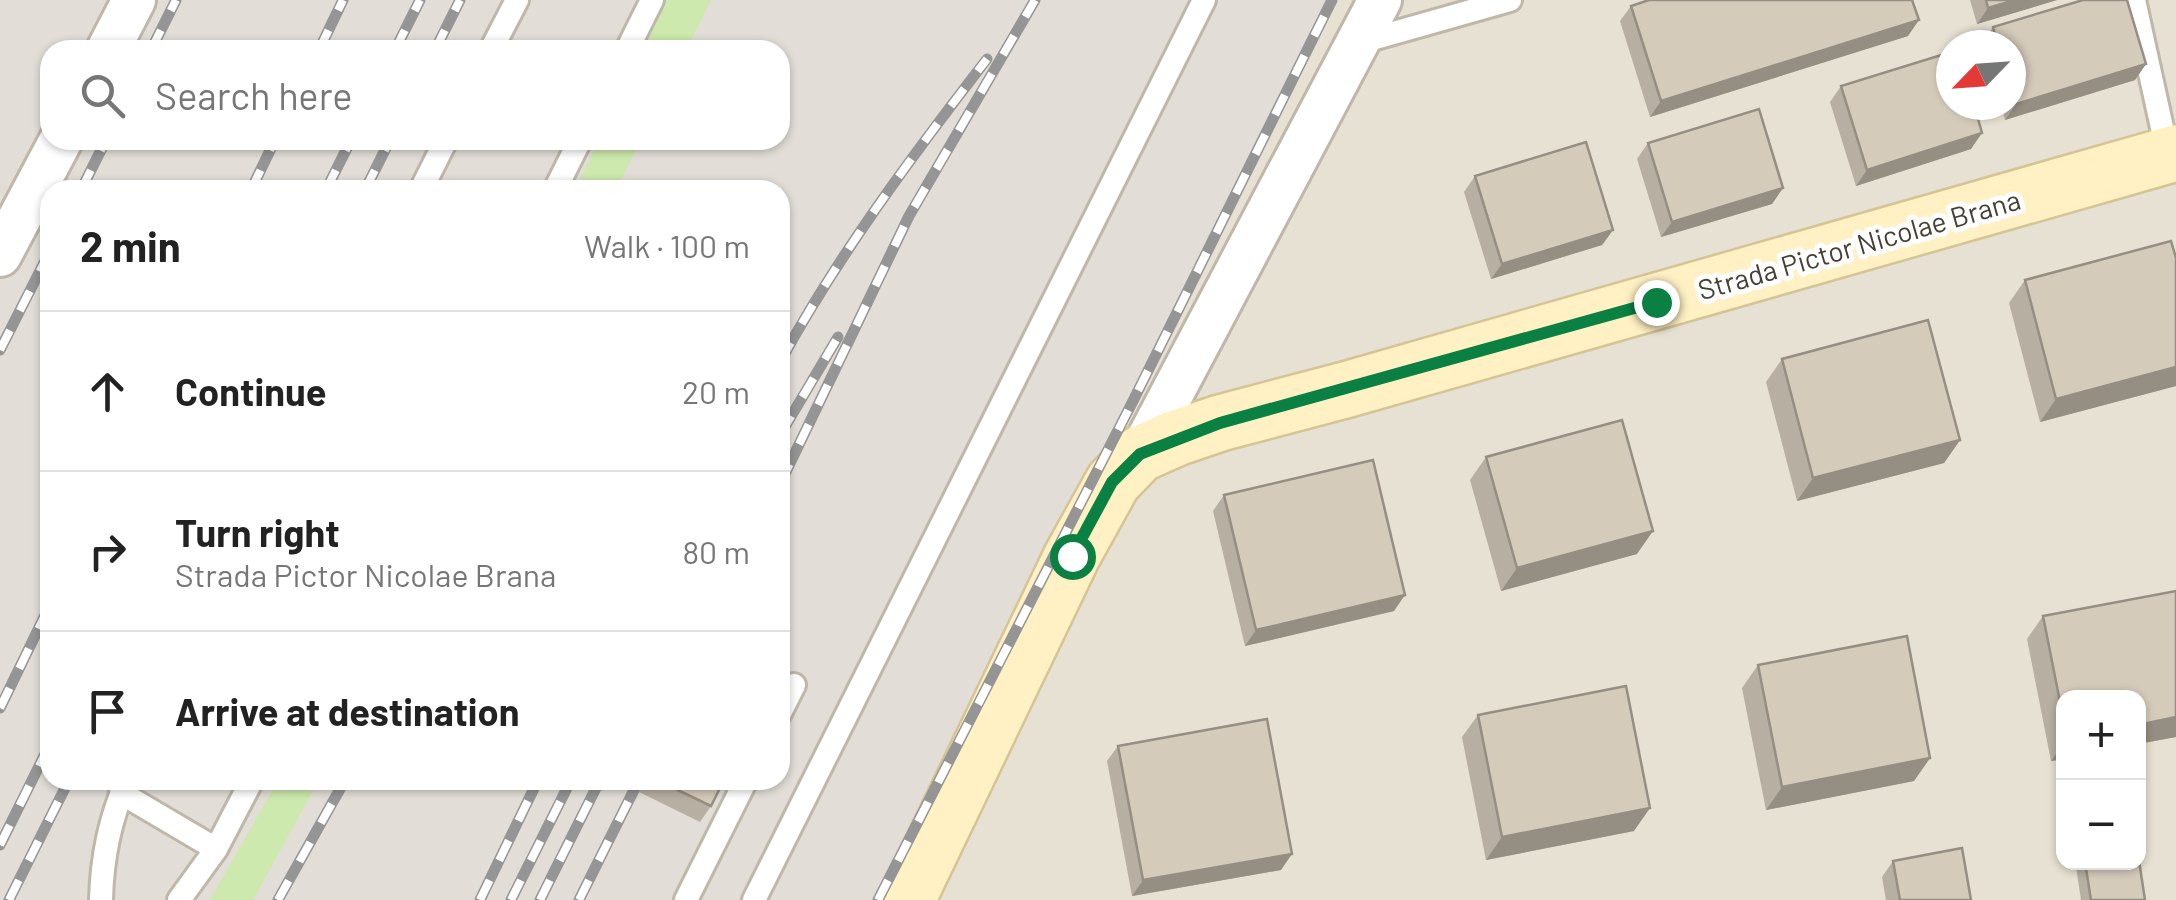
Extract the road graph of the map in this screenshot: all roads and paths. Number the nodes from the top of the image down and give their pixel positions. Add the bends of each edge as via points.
1 (134, 0) edge
2 (516, 0) edge
3 (652, 0) edge
4 (1204, 0) edge
5 (1380, 0) edge
6 (1510, 0) edge
7 (2134, 0) edge
8 (113, 40) edge
9 (496, 40) edge
10 (631, 40) edge
11 (1358, 43) junction
12 (56, 150) edge
13 (441, 150) edge
14 (575, 150) edge
15 (2172, 154) edge
16 (426, 180) edge
17 (560, 180) edge
18 (0, 256) edge
19 (1140, 454) junction
20 (794, 685) dead end
21 (790, 693) edge
22 (123, 790) edge
23 (130, 790) edge
24 (247, 790) edge
25 (741, 790) edge
26 (216, 849) junction
27 (101, 900) edge
28 (178, 900) edge
29 (686, 900) edge
30 (754, 900) edge
31 (907, 900) edge

1 - 8 street
2 - 9 lane
3 - 10 lane
4 - 30 lane
5 - 11 street
6 - 11 lane
7 - 15 lane
11 - 19 street
12 - 18 street
13 - 16 lane
14 - 17 lane
15 - 19 street, Strada Pictor Nicolae Brana via 1220,423
19 - 31 street via 1112,482 1072,556
20 - 21 lane
22 - 27 lane via 109,829
23 - 26 lane
24 - 26 lane
25 - 29 lane
26 - 28 lane

